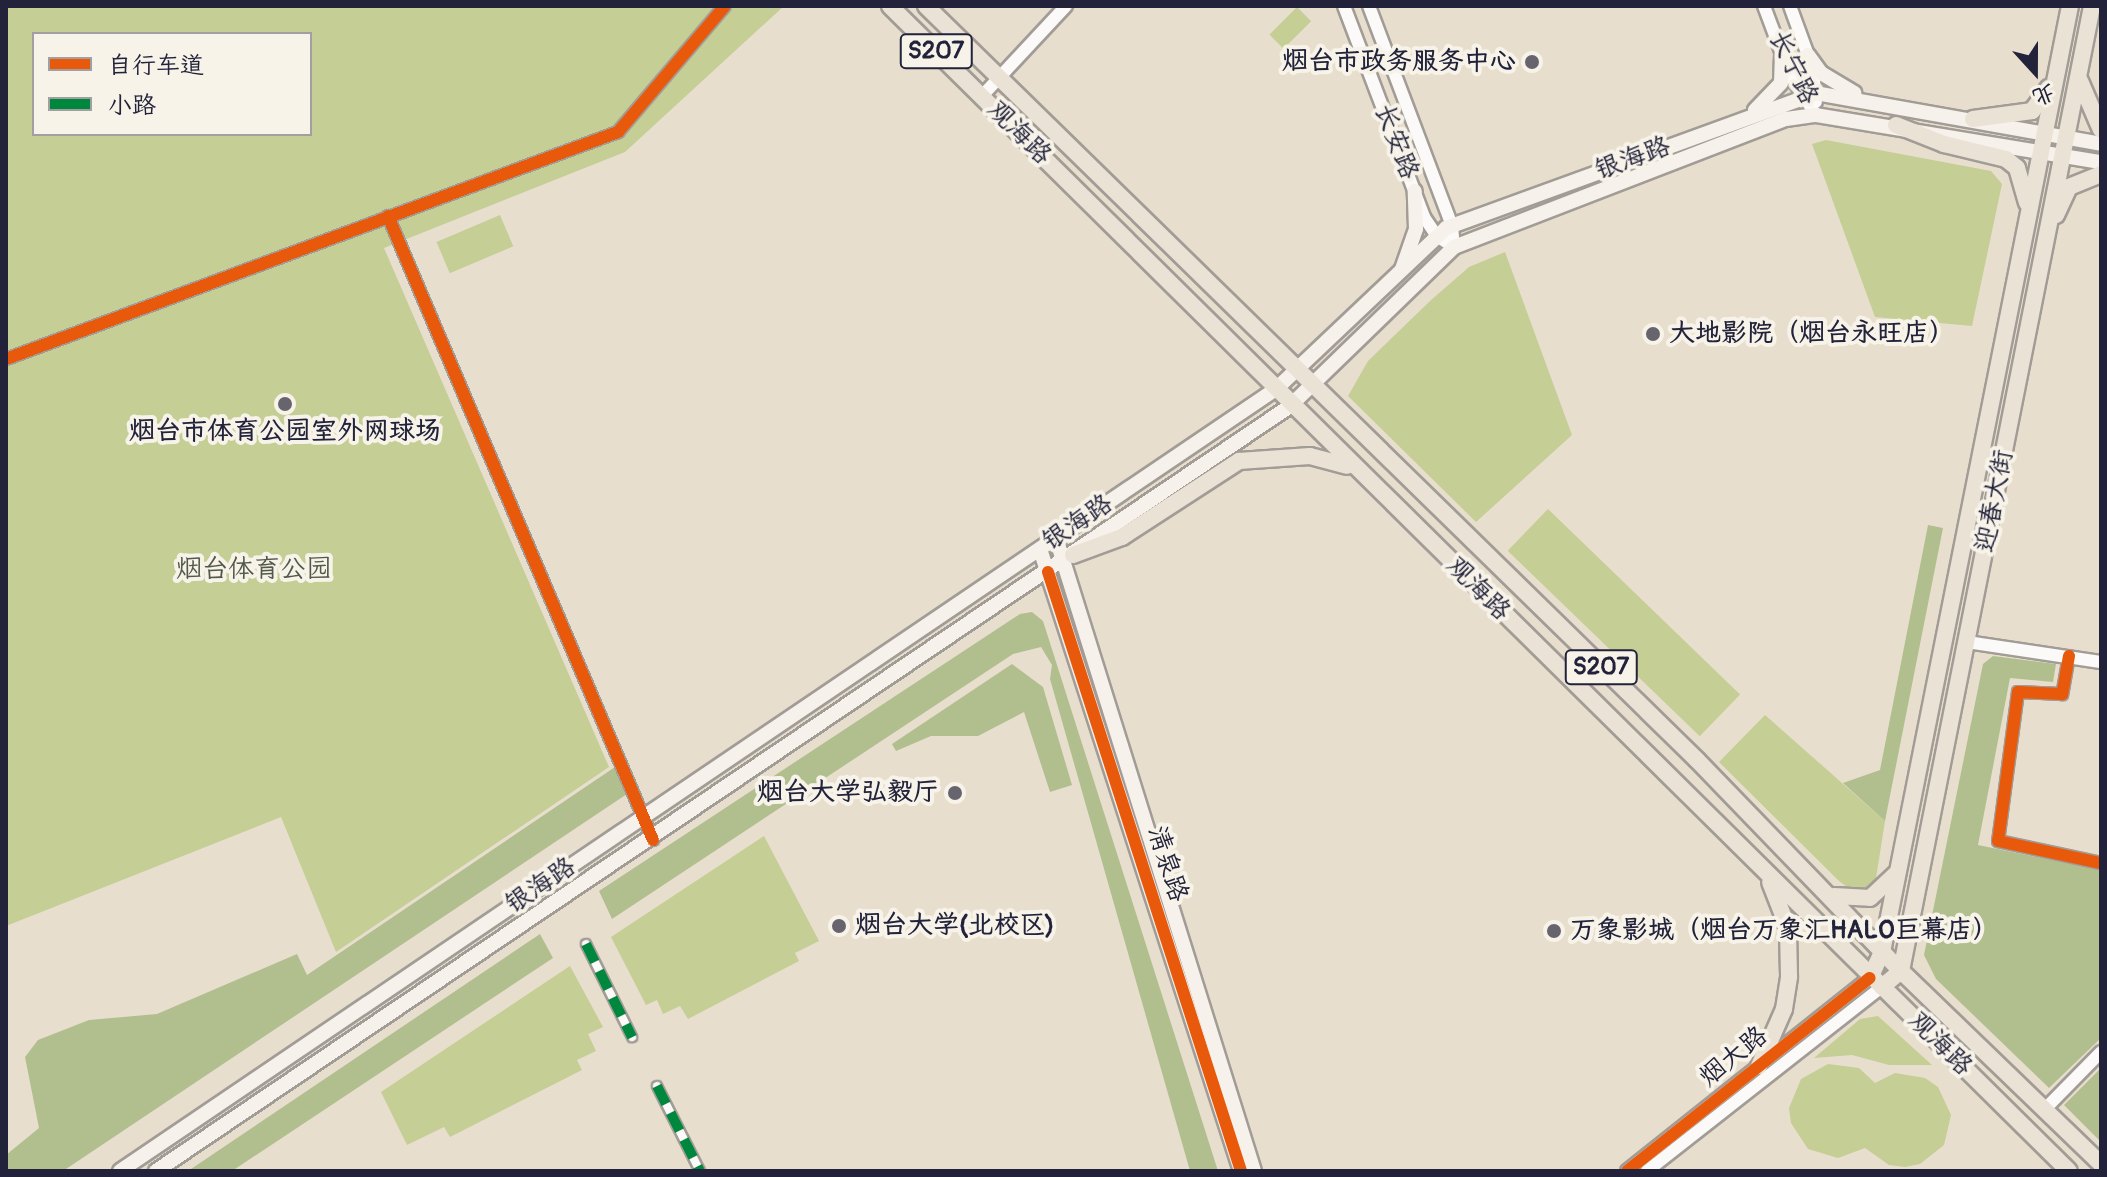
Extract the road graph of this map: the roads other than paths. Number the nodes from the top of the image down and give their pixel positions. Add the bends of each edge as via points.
1 (725, 6) edge
2 (890, 6) edge
3 (926, 6) edge
4 (1066, 6) edge
5 (1344, 6) edge
6 (1369, 6) edge
7 (1764, 6) edge
8 (1790, 6) edge
9 (2070, 6) edge
10 (2092, 6) edge
11 (1796, 23) junction
12 (1775, 33) junction
13 (1782, 53) junction
14 (1808, 55) junction
15 (2055, 76) junction
16 (2079, 76) junction
17 (999, 77) junction
18 (1809, 95) junction
19 (982, 96) junction
20 (1869, 100) junction
21 (1816, 115) junction
22 (1745, 117) junction
23 (1973, 119) junction
24 (1896, 125) junction
25 (2101, 130) edge
26 (2043, 132) junction
27 (2067, 136) junction
28 (2101, 144) edge
29 (2040, 151) junction
30 (2062, 155) junction
31 (2101, 162) edge
32 (1429, 167) junction
33 (2101, 174) edge
34 (1408, 175) junction
35 (1415, 191) junction
36 (2029, 209) junction
37 (388, 216) junction
38 (1452, 226) junction
39 (2046, 235) junction
40 (1437, 236) junction
41 (1454, 247) junction
42 (1400, 273) junction
43 (6, 359) edge
44 (1299, 373) junction
45 (1314, 387) junction
46 (1276, 389) junction
47 (1290, 406) junction
48 (1365, 476) junction
49 (1056, 538) junction
50 (1040, 549) junction
51 (1069, 558) junction
52 (1048, 572) junction
53 (1967, 642) junction
54 (2069, 656) junction
55 (2101, 662) edge
56 (643, 817) junction
57 (653, 840) junction
58 (2101, 863) edge
59 (1764, 870) junction
60 (1897, 873) junction
61 (1834, 896) junction
62 (586, 944) dead end
63 (1882, 952) junction
64 (1901, 971) junction
65 (1876, 982) junction
66 (632, 1037) dead end
67 (2101, 1052) edge
68 (1759, 1066) junction
69 (657, 1086) dead end
70 (2045, 1109) junction
71 (2101, 1164) edge
72 (120, 1171) edge
73 (156, 1171) edge
74 (700, 1171) edge
75 (1241, 1171) edge
76 (1254, 1171) edge
77 (1627, 1171) edge
78 (1647, 1171) edge
79 (2069, 1171) edge

1 - 37 street via 618,132
2 - 19 main road, 观海路 / S207
3 - 17 main road, 观海路 / S207
4 - 17 street
5 - 34 street, 长安路
6 - 32 street
7 - 12 street, 长宁路
8 - 11 street, 长宁路
9 - 15 main road, 迎春大街
10 - 16 main road, 迎春大街
11 - 12 street via 1794,40 1782,42
11 - 14 street, 长宁路
12 - 13 street, 长宁路
13 - 18 street, 长宁路
13 - 22 main road via 1777,89
14 - 18 street, 长宁路
14 - 20 main road via 1821,73
15 - 23 main road via 2032,111
15 - 26 main road, 迎春大街
16 - 25 main road
16 - 27 main road, 迎春大街
17 - 19 street
17 - 44 main road, 观海路 / S207
18 - 20 main road, 银海路
18 - 21 street, 长宁路
18 - 22 main road, 银海路
19 - 46 main road, 观海路 / S207
20 - 23 main road, 银海路
21 - 24 main road, 银海路
21 - 41 main road, 银海路 via 1786,119
22 - 38 main road, 银海路
23 - 26 main road, 银海路
24 - 29 main road, 银海路
24 - 36 main road via 2006,159 2017,168
26 - 27 main road, 银海路
26 - 29 main road, 迎春大街
27 - 28 main road, 银海路
27 - 30 main road, 迎春大街
29 - 30 main road, 银海路
29 - 36 main road, 迎春大街
30 - 31 main road, 银海路
30 - 39 main road, 迎春大街
32 - 34 street
32 - 38 street
33 - 39 main road via 2069,187
34 - 35 street, 长安路
35 - 40 street, 长安路
35 - 42 main road via 1416,229
36 - 60 main road, 迎春大街
37 - 43 street
37 - 56 street
38 - 40 main road, 银海路
38 - 41 street
39 - 53 main road, 迎春大街
40 - 41 street
40 - 42 main road, 银海路
41 - 45 main road, 银海路
42 - 44 main road, 银海路
44 - 45 main road, 观海路 / S207
44 - 46 main road, 银海路
45 - 47 main road, 银海路
45 - 61 main road, 观海路 / S207
46 - 47 main road, 观海路 / S207
46 - 49 main road, 银海路
47 - 48 main road, 观海路 / S207
47 - 51 main road, 银海路
48 - 51 main road via 1324,457 1239,461 1122,537
48 - 59 main road, 观海路 / S207
49 - 50 main road, 银海路
49 - 51 main road, 清泉路
50 - 52 main road, 清泉路
50 - 56 main road, 银海路
51 - 52 main road, 银海路
51 - 76 main road, 清泉路
52 - 57 main road, 银海路
52 - 75 main road, 清泉路
53 - 54 street
53 - 64 main road, 迎春大街
54 - 55 street
54 - 58 street via 2062,694 2018,692 1998,841
56 - 57 street
56 - 72 main road, 银海路
57 - 73 main road, 银海路
59 - 65 main road, 观海路 / S207
59 - 68 main road via 1788,928 1790,952 1784,1009
60 - 61 main road via 1870,898
60 - 63 main road, 迎春大街
61 - 63 main road, 观海路 / S207
62 - 66 street
63 - 64 main road, 观海路 / S207
63 - 65 main road, 迎春大街
64 - 65 main road
64 - 70 main road, 观海路 / S207
65 - 68 street, 烟大路
65 - 78 street, 烟大路
65 - 79 main road, 观海路 / S207
67 - 70 street
68 - 77 street, 烟大路
69 - 74 street
70 - 71 main road, 观海路 / S207

